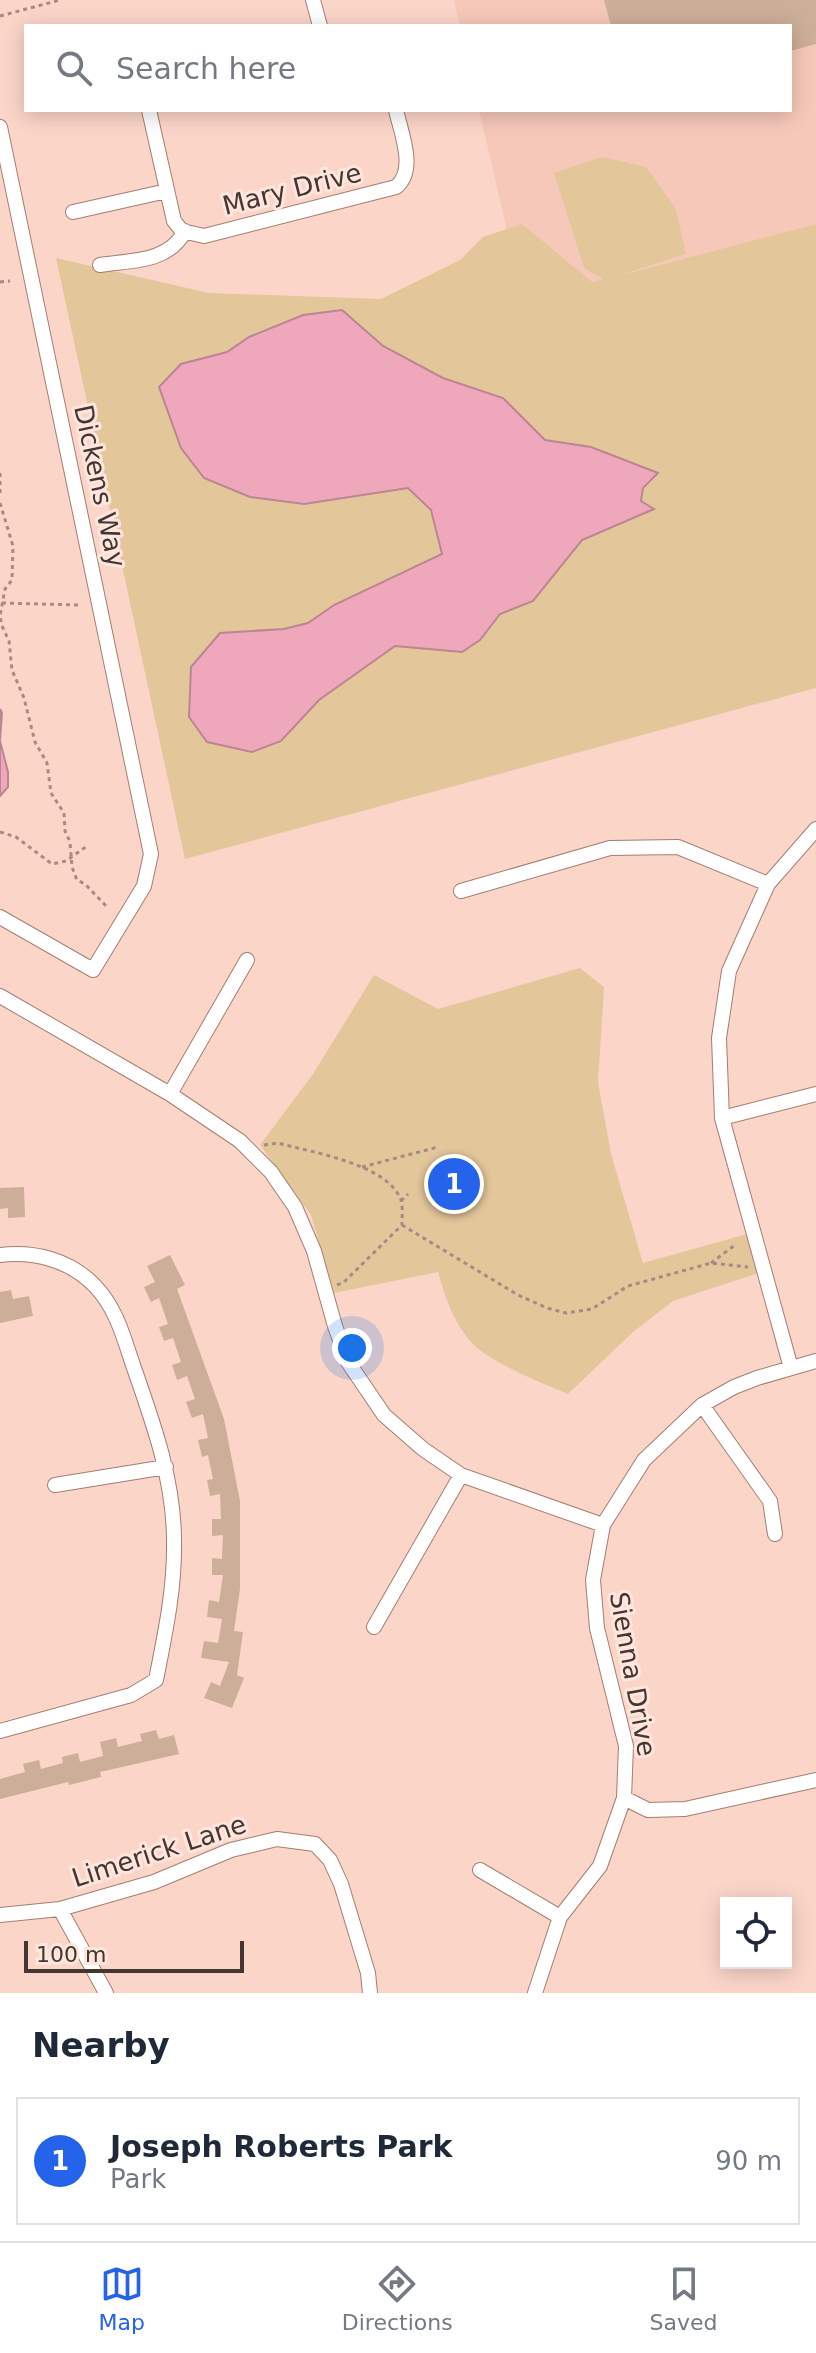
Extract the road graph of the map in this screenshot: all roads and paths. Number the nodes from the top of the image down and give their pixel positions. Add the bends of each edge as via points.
1 (60, 0) edge
2 (313, 0) edge
3 (0, 16) edge
4 (319, 24) edge
5 (149, 112) edge
6 (396, 112) edge
7 (0, 127) edge
8 (167, 191) junction
9 (17, 202) junction
10 (0, 205) edge
11 (73, 212) dead end
12 (185, 231) junction
13 (100, 265) dead end
14 (10, 281) dead end
15 (0, 282) edge
16 (0, 473) edge
17 (0, 497) edge
18 (0, 503) edge
19 (1, 603) edge
20 (78, 605) dead end
21 (816, 829) edge
22 (0, 832) edge
23 (87, 846) dead end
24 (71, 858) junction
25 (768, 884) junction
26 (461, 891) dead end
27 (108, 908) dead end
28 (0, 917) edge
29 (247, 960) dead end
30 (0, 996) edge
31 (170, 1094) junction
32 (816, 1094) edge
33 (722, 1118) junction
34 (438, 1147) dead end
35 (248, 1148) junction
36 (362, 1167) junction
37 (408, 1194) dead end
38 (401, 1201) junction
39 (402, 1225) junction
40 (735, 1245) dead end
41 (0, 1255) edge
42 (711, 1263) junction
43 (752, 1267) dead end
44 (325, 1289) junction
45 (816, 1361) edge
46 (791, 1368) junction
47 (702, 1405) junction
48 (166, 1467) junction
49 (461, 1475) junction
50 (55, 1485) dead end
51 (603, 1525) junction
52 (775, 1534) dead end
53 (374, 1627) dead end
54 (0, 1731) edge
55 (816, 1780) edge
56 (624, 1798) junction
57 (480, 1870) dead end
58 (60, 1909) junction
59 (0, 1915) edge
60 (560, 1917) junction
61 (106, 1993) edge
62 (370, 1993) edge
63 (535, 1993) edge

1 - 3 path
2 - 4 street
5 - 8 street
6 - 12 street, Mary Drive via 407,159 396,187 204,236
7 - 9 street, Dickens Way
8 - 11 street
8 - 12 street via 174,221
9 - 10 street
9 - 28 street, Dickens Way via 151,854 144,886 93,970
12 - 13 street via 163,254
14 - 15 path
16 - 17 path
18 - 19 path via 13,546 12,580
19 - 20 path
19 - 24 path via 12,670 47,763 51,793 64,813
21 - 25 street
22 - 24 path via 16,837 52,864
23 - 24 path
24 - 27 path via 77,880
25 - 26 street via 678,847 610,848
25 - 33 street via 729,971 719,1038
29 - 31 street
30 - 31 street
31 - 35 street
32 - 33 street
33 - 46 street
34 - 36 path
35 - 36 path via 278,1143
35 - 44 street via 295,1207
36 - 38 path via 385,1180
37 - 38 path
38 - 39 path
39 - 42 path via 518,1295 566,1313 592,1309 628,1286
39 - 44 path via 343,1283
40 - 42 path
41 - 48 street via 39,1255 57,1261 83,1275 104,1296
42 - 43 path
44 - 49 street via 348,1362 384,1415
45 - 46 street, Sienna Drive
46 - 47 street, Sienna Drive via 734,1387
47 - 51 street, Sienna Drive via 644,1460
47 - 52 street via 770,1501
48 - 50 street
48 - 54 street via 175,1539 172,1595 156,1680 131,1695
49 - 51 street
49 - 53 street
51 - 56 street, Sienna Drive via 593,1580 597,1628 626,1746
55 - 56 street via 685,1809 648,1810
56 - 60 street, Sienna Drive via 600,1866
57 - 60 street
58 - 59 street, Limerick Lane
58 - 61 street
58 - 62 street, Limerick Lane via 154,1882 247,1846 277,1839 315,1844 341,1884
60 - 63 street, Sienna Drive

